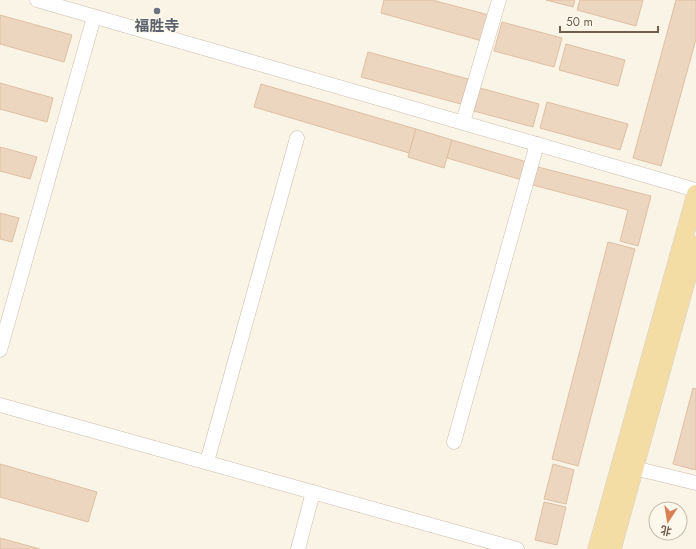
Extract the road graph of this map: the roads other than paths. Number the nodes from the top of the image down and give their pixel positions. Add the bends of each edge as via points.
1 (37, 0) edge
2 (499, 0) edge
3 (94, 16) junction
4 (463, 122) junction
5 (297, 138) dead end
6 (537, 144) junction
7 (696, 190) edge
8 (696, 194) edge
9 (696, 245) edge
10 (4, 320) edge
11 (0, 350) edge
12 (0, 405) edge
13 (454, 442) dead end
14 (206, 462) junction
15 (634, 468) junction
16 (696, 483) edge
17 (313, 492) junction
18 (298, 549) edge
19 (517, 549) edge
20 (597, 549) edge
21 (612, 549) edge

1 - 3 street
2 - 4 street
3 - 4 street
3 - 10 street
4 - 6 street
5 - 14 street
6 - 7 street
6 - 13 street
8 - 20 main road
9 - 15 main road
10 - 11 street
12 - 14 street
14 - 17 street
15 - 16 street
15 - 21 main road
17 - 18 street
17 - 19 street

